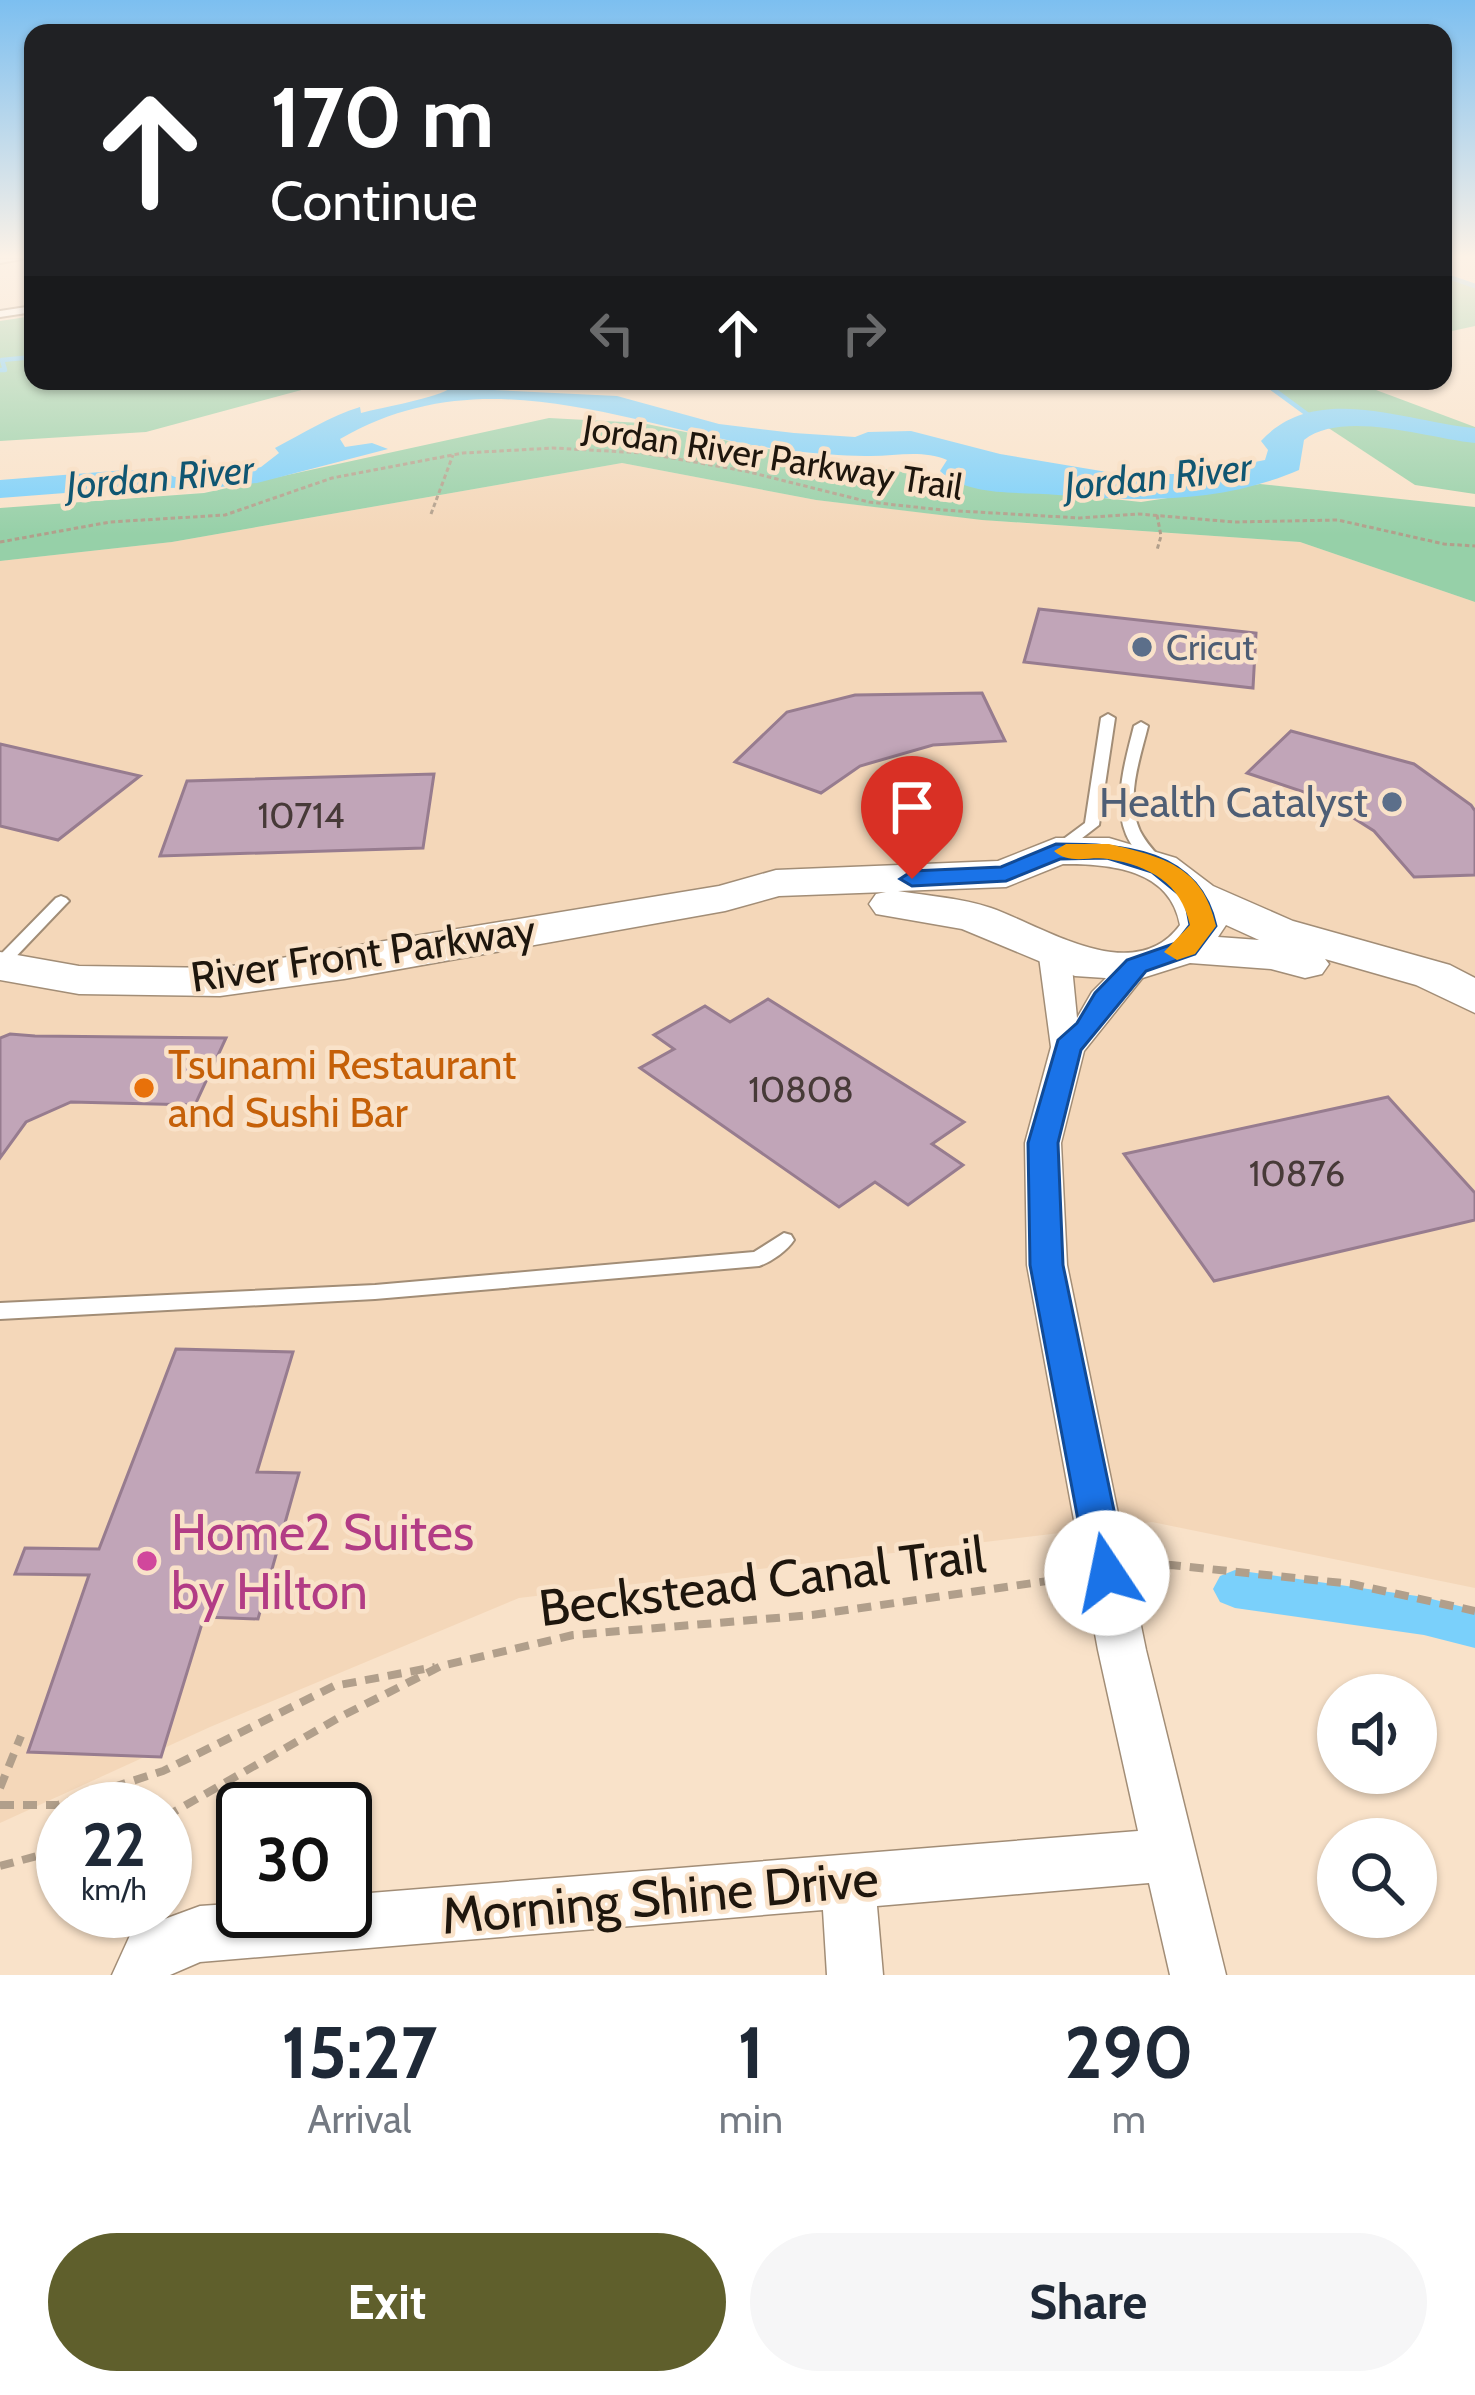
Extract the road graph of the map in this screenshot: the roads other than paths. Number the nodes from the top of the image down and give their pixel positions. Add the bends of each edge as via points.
1 (1108, 718) dead end
2 (1141, 726) dead end
3 (1056, 851) junction
4 (1006, 874) junction
5 (1179, 881) junction
6 (725, 898) junction
7 (62, 901) dead end
8 (1036, 947) junction
9 (1186, 949) junction
10 (0, 965) edge
11 (1136, 966) junction
12 (1475, 998) edge
13 (1475, 1011) edge
14 (1068, 1047) junction
15 (784, 1240) dead end
16 (0, 1311) edge
17 (1170, 1855) junction
18 (848, 1882) junction
19 (146, 1963) edge
20 (855, 1975) edge
21 (1198, 1975) edge

1 - 3 lane via 1093,825
2 - 5 lane via 1126,824
3 - 4 street
3 - 5 street via 1109,851
4 - 6 street, River Front Parkway via 776,883
4 - 8 street via 995,901
5 - 9 street via 1203,926
5 - 12 street via 1277,931 1433,975
6 - 8 street, River Front Parkway via 935,908
6 - 10 street, River Front Parkway via 220,982 79,980
7 - 10 lane
8 - 11 street, River Front Parkway
8 - 14 street
9 - 11 street
9 - 13 street via 1274,955
11 - 14 street
14 - 17 street via 1043,1143 1047,1265
15 - 16 lane via 759,1259 375,1292
17 - 18 street, Morning Shine Drive
17 - 21 street
18 - 19 street, Morning Shine Drive via 200,1934
18 - 20 street

